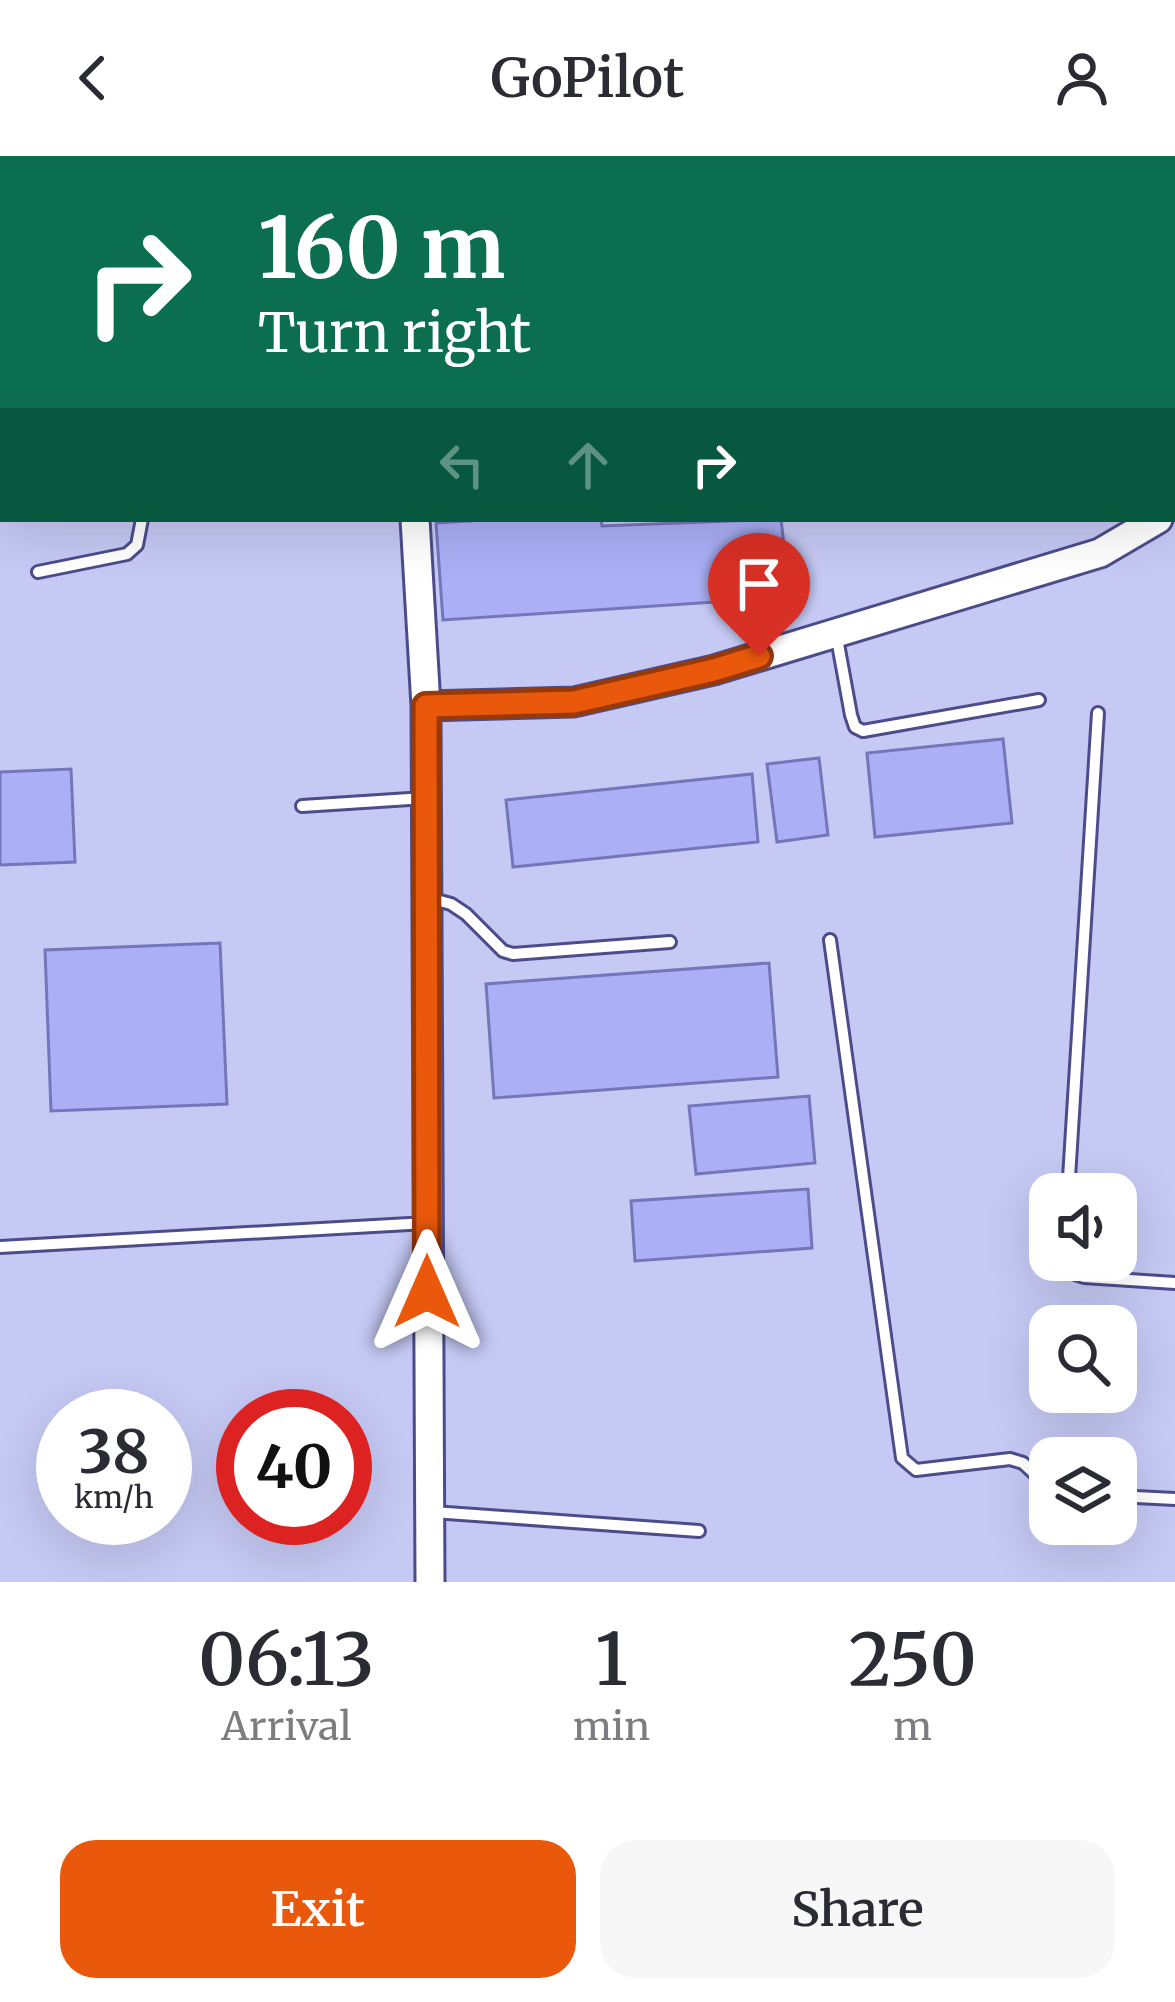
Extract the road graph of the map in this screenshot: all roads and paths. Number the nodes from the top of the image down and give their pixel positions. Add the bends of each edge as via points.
1 (141, 522) edge
2 (415, 522) edge
3 (1153, 522) edge
4 (38, 572) dead end
5 (836, 632) junction
6 (1039, 700) dead end
7 (426, 706) junction
8 (1098, 713) dead end
9 (427, 798) junction
10 (302, 806) dead end
11 (428, 898) junction
12 (830, 940) dead end
13 (670, 942) dead end
14 (1069, 1173) edge
15 (427, 1223) junction
16 (0, 1247) edge
17 (1137, 1280) edge
18 (1175, 1283) edge
19 (1029, 1468) edge
20 (1137, 1497) edge
21 (1175, 1499) edge
22 (428, 1511) junction
23 (699, 1531) dead end
24 (430, 1582) edge

1 - 4 lane via 127,554
2 - 7 street
3 - 5 street via 1100,553
5 - 6 lane via 854,727 863,731
5 - 7 street via 574,702
7 - 9 street
8 - 14 lane
9 - 10 lane
9 - 11 street
11 - 13 lane via 452,904 513,954
11 - 15 street
12 - 19 lane via 902,1457 916,1470 1010,1459
15 - 16 lane
15 - 22 street
17 - 18 lane
20 - 21 lane
22 - 23 lane
22 - 24 street

